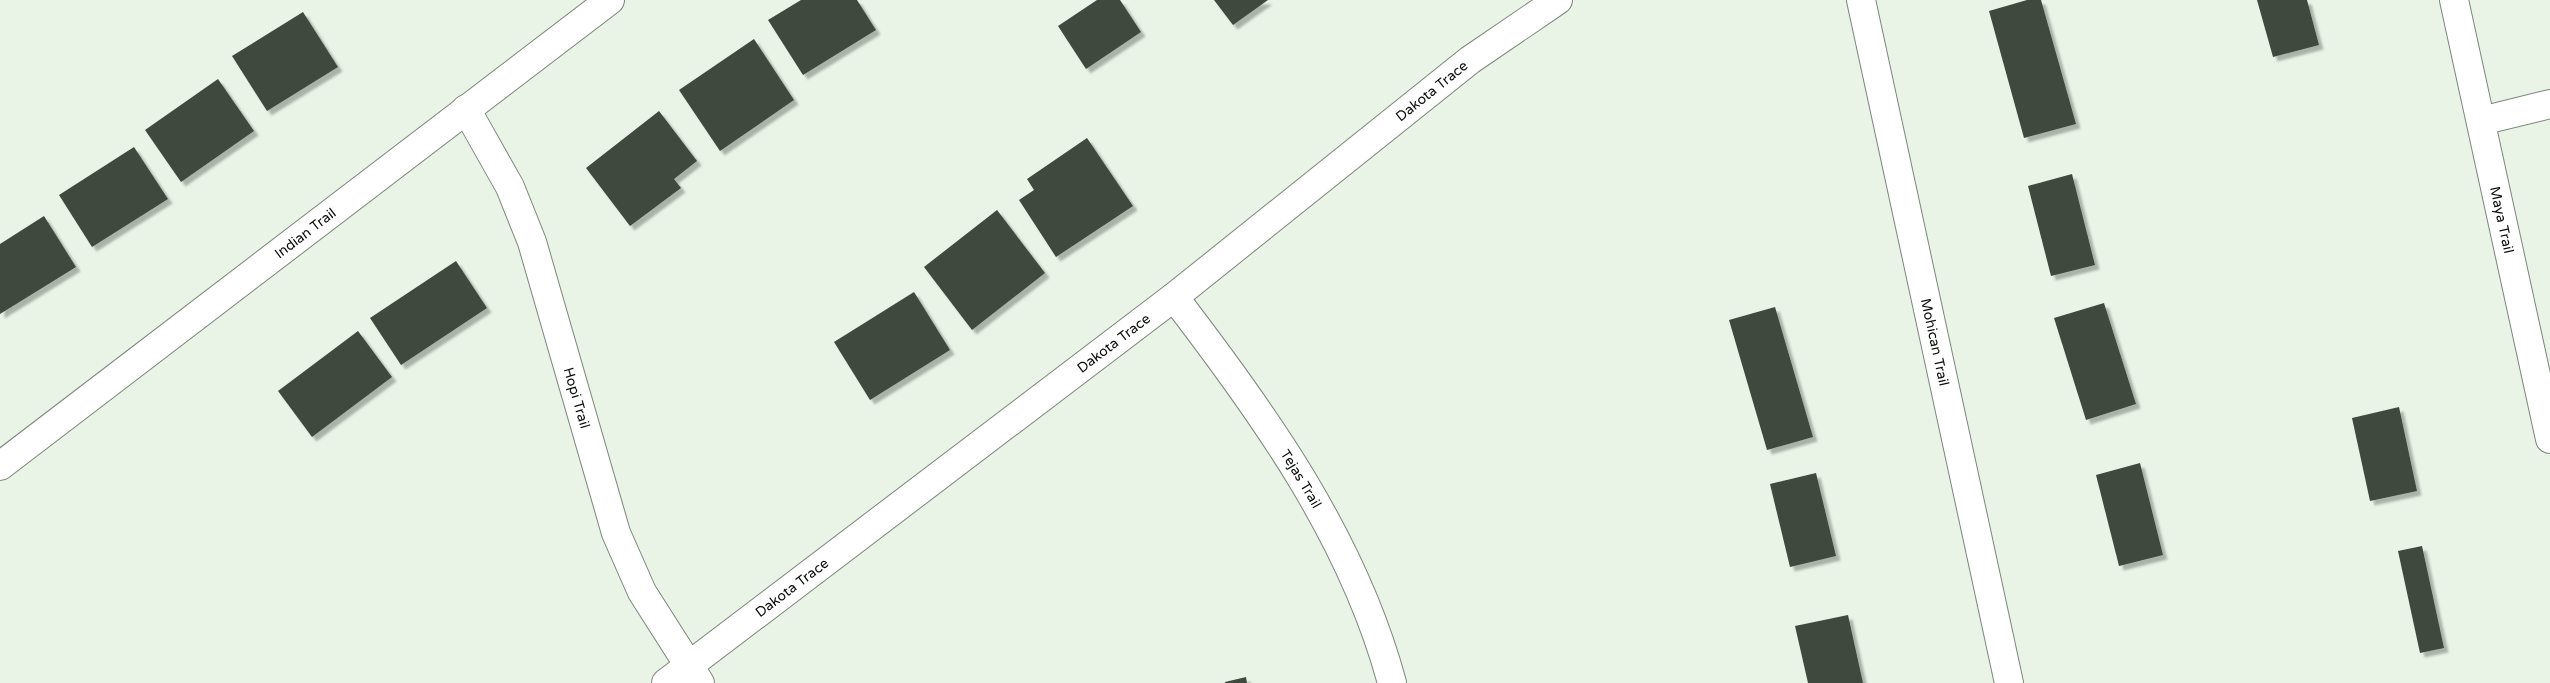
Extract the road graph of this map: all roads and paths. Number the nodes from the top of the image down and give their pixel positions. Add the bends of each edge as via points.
1 (610, 0) edge
2 (1558, 0) edge
3 (1861, 0) edge
4 (2454, 0) edge
5 (2550, 104) edge
6 (466, 109) junction
7 (2482, 121) junction
8 (1174, 297) junction
9 (2550, 439) edge
10 (0, 466) edge
11 (694, 675) edge
12 (666, 683) edge
13 (1392, 683) edge
14 (2009, 683) edge

1 - 6 street, Indian Trail
2 - 8 street, Dakota Trace via 1470,60
3 - 14 street, Mohican Trail
4 - 7 street, Maya Trail
5 - 7 street
6 - 10 street, Indian Trail
6 - 11 street, Hopi Trail via 510,187 532,242 616,533 642,592
7 - 9 street, Maya Trail
8 - 11 street, Dakota Trace
8 - 13 street, Tejas Trail via 1242,385 1303,478 1362,595
11 - 12 street, Dakota Trace

